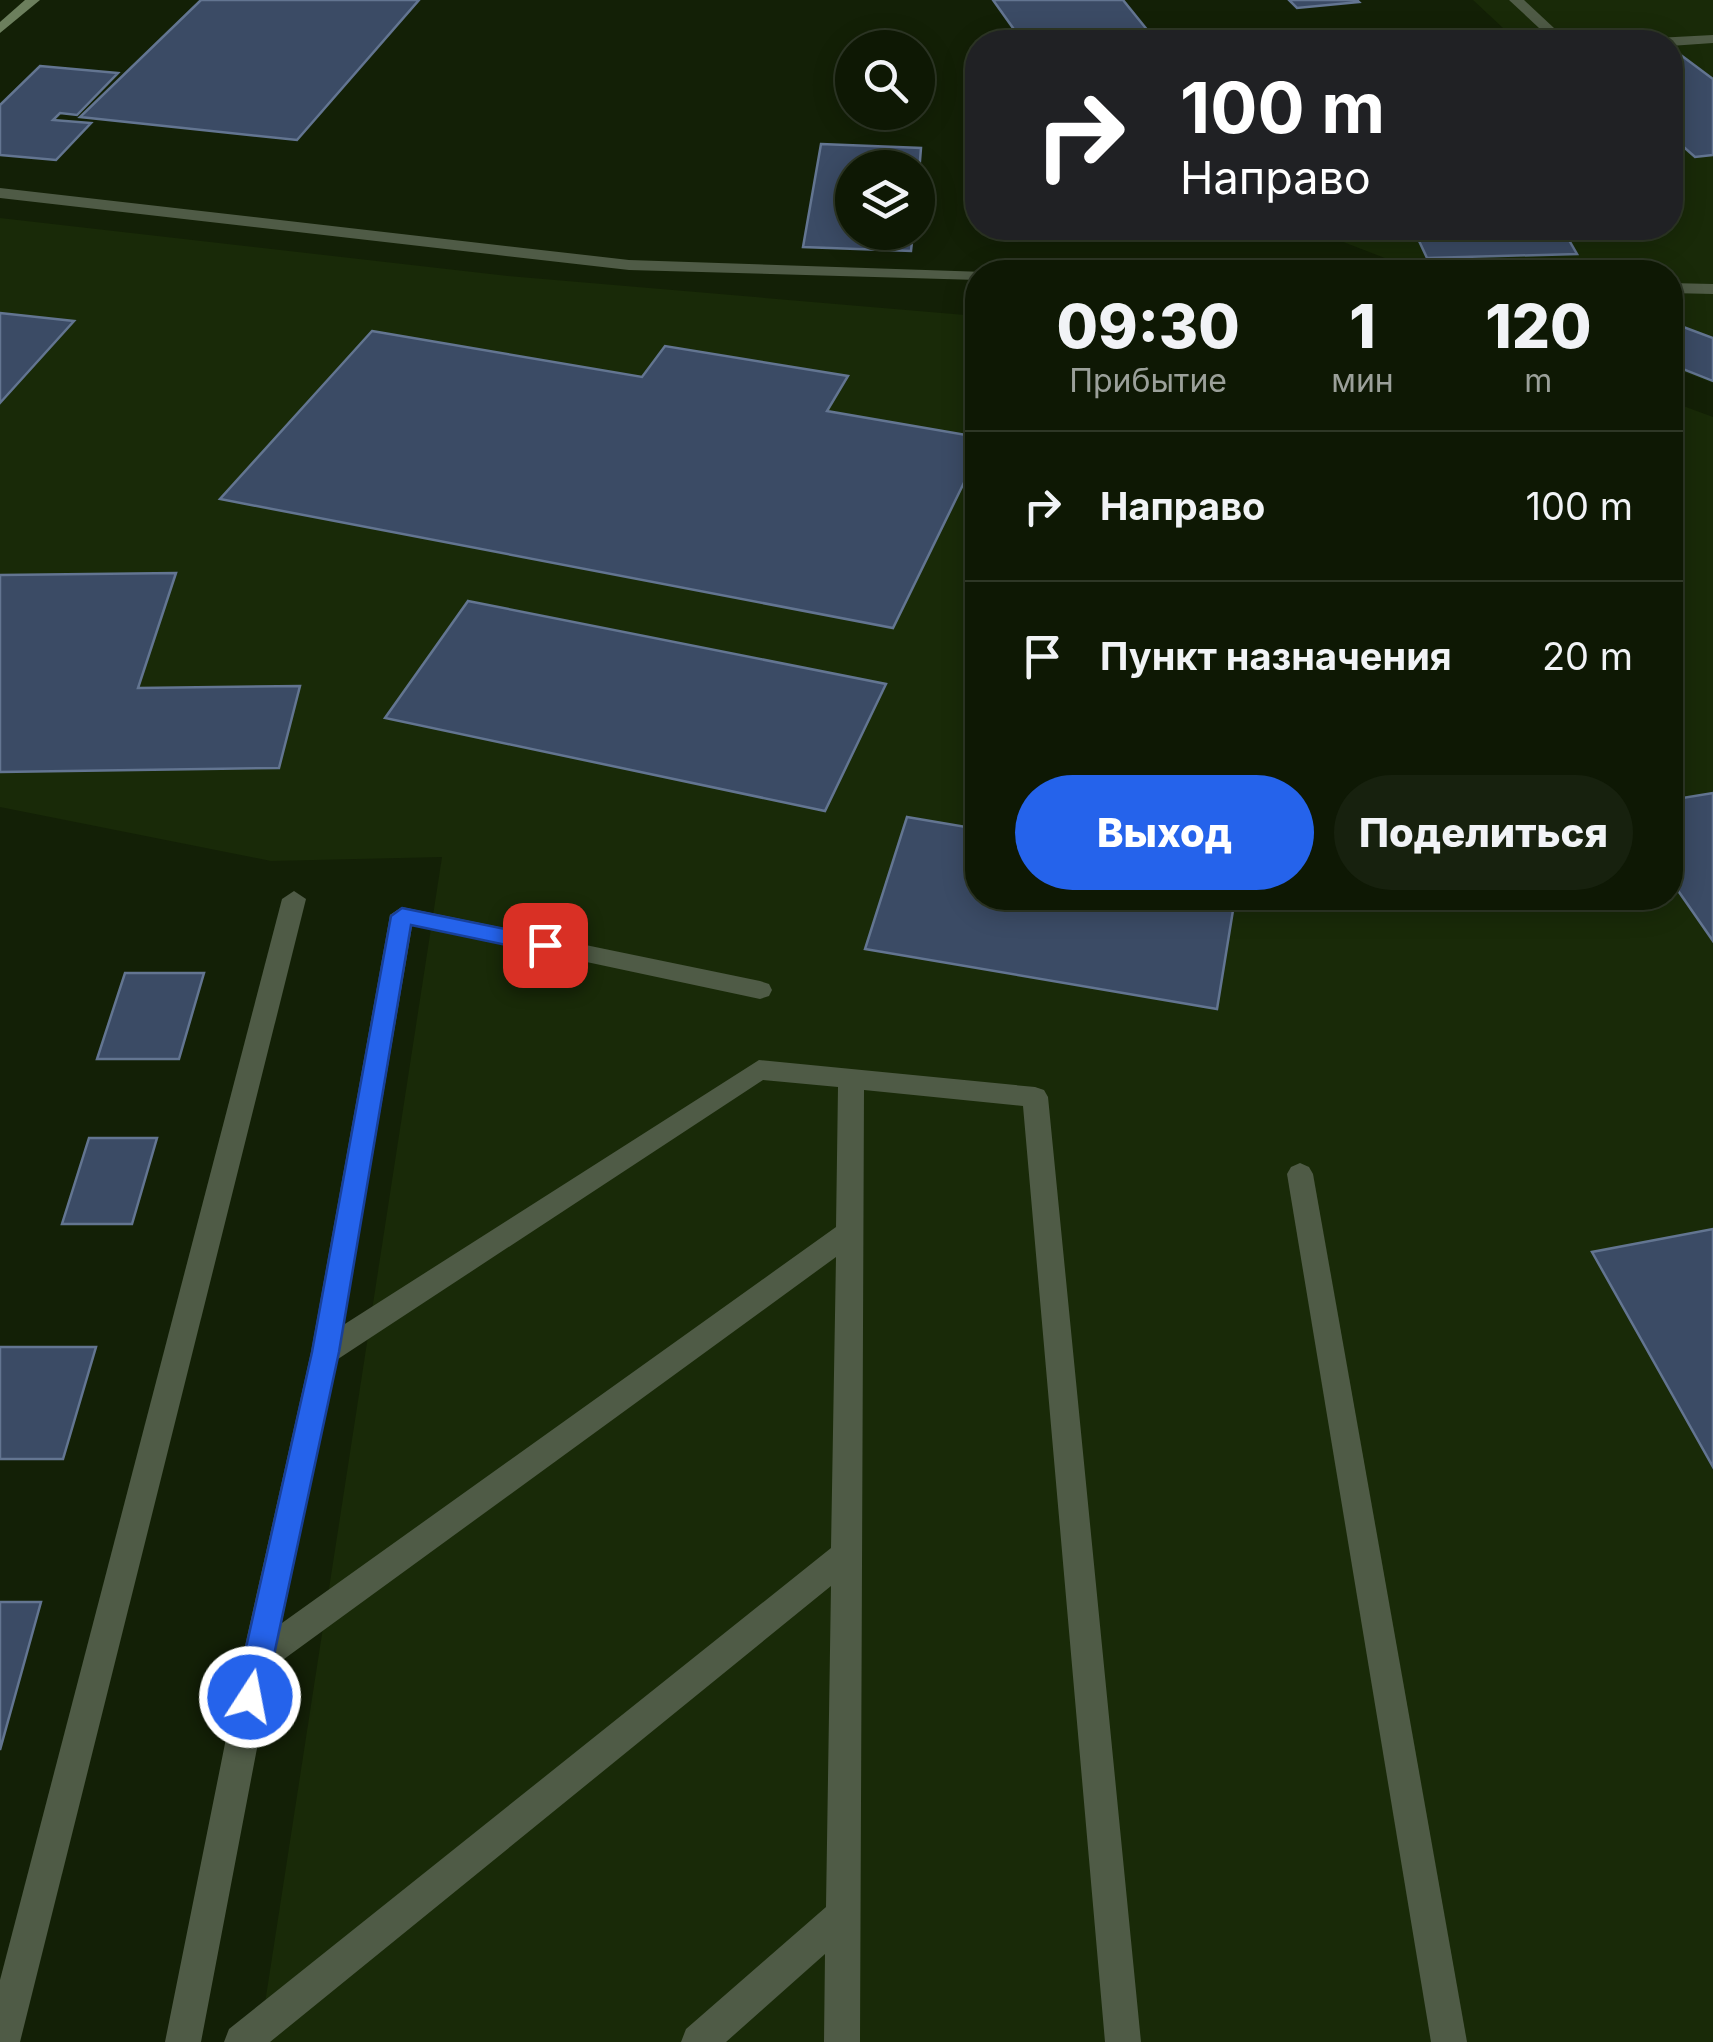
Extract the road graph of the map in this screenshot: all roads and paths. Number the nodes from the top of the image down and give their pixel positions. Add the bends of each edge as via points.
1 (33, 0) edge
2 (1516, 0) edge
3 (0, 29) edge
4 (1549, 30) edge
5 (1713, 39) edge
6 (1683, 41) edge
7 (0, 193) edge
8 (965, 275) edge
9 (1683, 288) edge
10 (1713, 289) edge
11 (294, 900) dead end
12 (760, 990) dead end
13 (852, 1079) junction
14 (1300, 1174) dead end
15 (850, 1232) junction
16 (326, 1352) junction
17 (846, 1555) junction
18 (258, 1659) junction
19 (843, 1916) junction
20 (2, 2042) edge
21 (183, 2042) edge
22 (242, 2042) edge
23 (699, 2042) edge
24 (842, 2042) edge
25 (1123, 2042) edge
26 (1448, 2042) edge

1 - 3 street
2 - 4 street
5 - 6 street
7 - 8 street via 629,264
9 - 10 street
11 - 20 street
12 - 16 street via 402,916
13 - 15 street
13 - 16 street via 760,1070
13 - 25 street via 1035,1097
14 - 26 street
15 - 17 street
15 - 18 street
16 - 18 street
17 - 19 street
17 - 22 street
18 - 21 street
19 - 23 street
19 - 24 street

